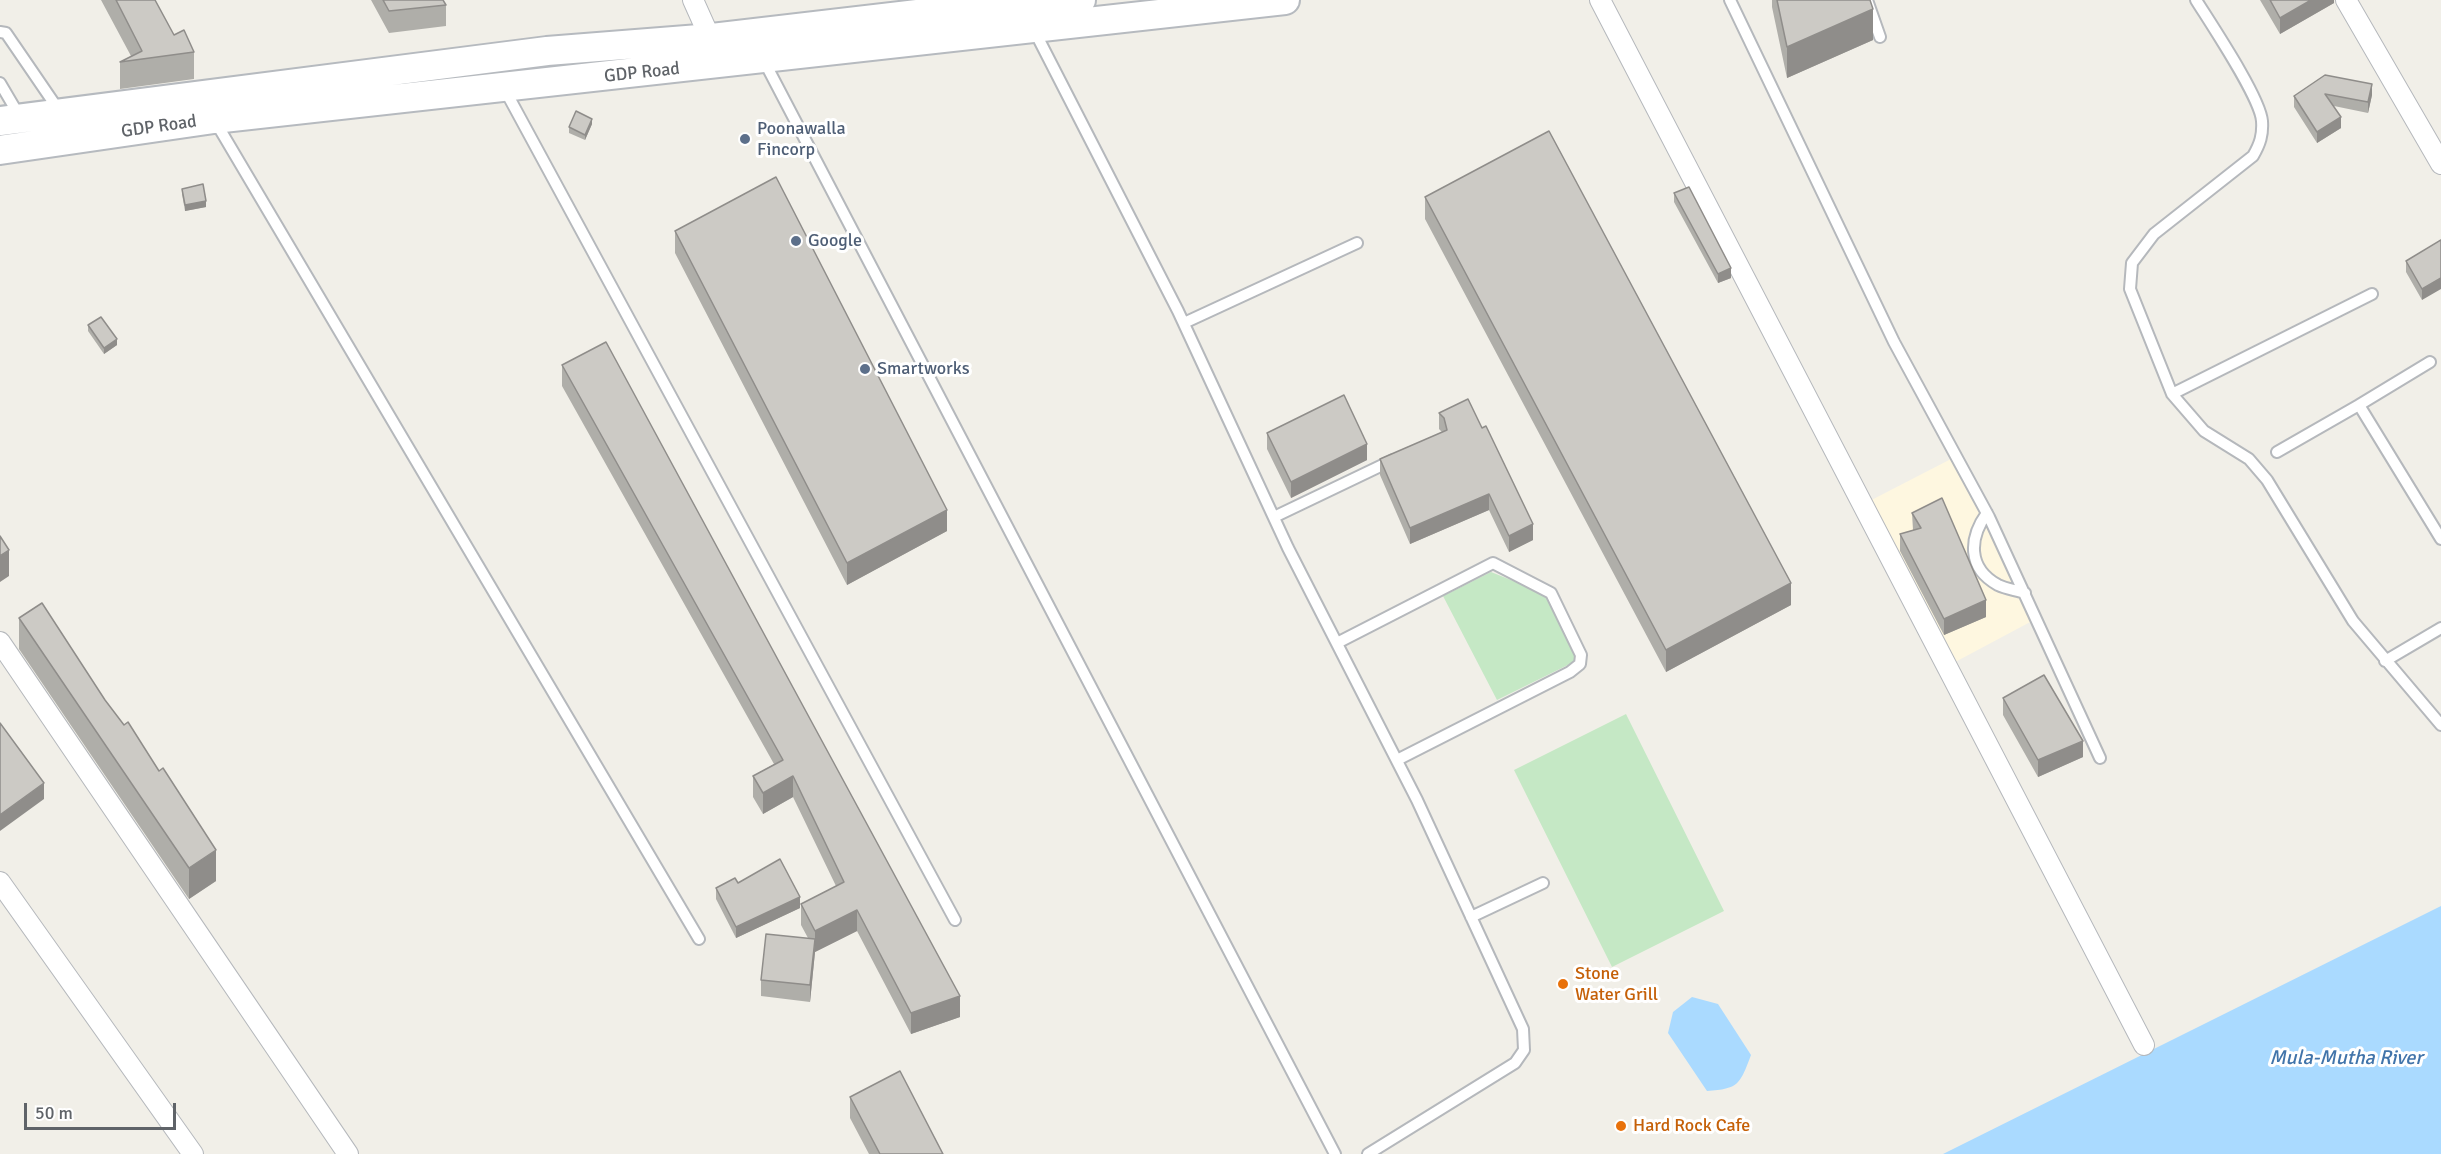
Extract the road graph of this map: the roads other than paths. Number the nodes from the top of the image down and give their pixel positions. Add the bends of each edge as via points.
1 (693, 0) edge
2 (1081, 0) edge
3 (1285, 0) edge
4 (1600, 0) edge
5 (1730, 0) edge
6 (1867, 0) edge
7 (2196, 0) edge
8 (2346, 0) edge
9 (1033, 27) junction
10 (0, 32) edge
11 (1880, 37) dead end
12 (716, 51) junction
13 (762, 58) junction
14 (0, 82) edge
15 (504, 88) junction
16 (61, 113) junction
17 (214, 119) junction
18 (15, 133) edge
19 (2441, 164) edge
20 (1357, 243) dead end
21 (2372, 294) dead end
22 (1184, 323) junction
23 (2430, 362) dead end
24 (2172, 394) junction
25 (2360, 405) junction
26 (2277, 452) dead end
27 (1407, 453) edge
28 (1988, 513) junction
29 (1274, 517) junction
30 (2441, 539) edge
31 (2025, 593) junction
32 (2441, 628) edge
33 (0, 642) edge
34 (1337, 643) junction
35 (2385, 661) junction
36 (2441, 725) edge
37 (2100, 758) dead end
38 (1397, 760) junction
39 (0, 882) edge
40 (1543, 884) dead end
41 (1471, 917) junction
42 (955, 920) dead end
43 (699, 939) dead end
44 (2144, 1045) dead end
45 (193, 1154) edge
46 (348, 1154) edge
47 (1335, 1154) edge
48 (1368, 1154) edge

1 - 12 street
2 - 12 main road via 985,6
3 - 9 main road, GDP Road
4 - 44 street
5 - 28 lane via 1894,342
6 - 11 lane
7 - 24 lane via 2247,84 2262,119 2261,141 2253,156 2154,234 2132,263 2130,289
8 - 19 street
9 - 13 main road, GDP Road
9 - 22 lane
10 - 16 lane via 6,33
12 - 13 main road, GDP Road
12 - 15 main road, GDP Road
12 - 16 main road, GDP Road via 547,51
13 - 47 lane
14 - 18 lane
15 - 17 main road, GDP Road
15 - 42 lane
16 - 18 main road, GDP Road
17 - 18 main road, GDP Road
17 - 43 lane
20 - 22 lane
21 - 24 lane
22 - 29 lane
23 - 25 lane
24 - 35 lane via 2204,431 2249,459 2267,480 2353,621
25 - 26 lane
25 - 30 lane
27 - 29 lane
28 - 31 lane
28 - 31 lane via 1973,539 1977,561 1999,586
29 - 34 lane
31 - 37 lane
32 - 35 lane
33 - 46 street
34 - 38 lane
34 - 38 lane via 1493,563 1551,593 1581,655 1580,664
35 - 36 lane
38 - 41 lane
39 - 45 street
40 - 41 lane
41 - 48 lane via 1523,1029 1524,1050 1515,1063

